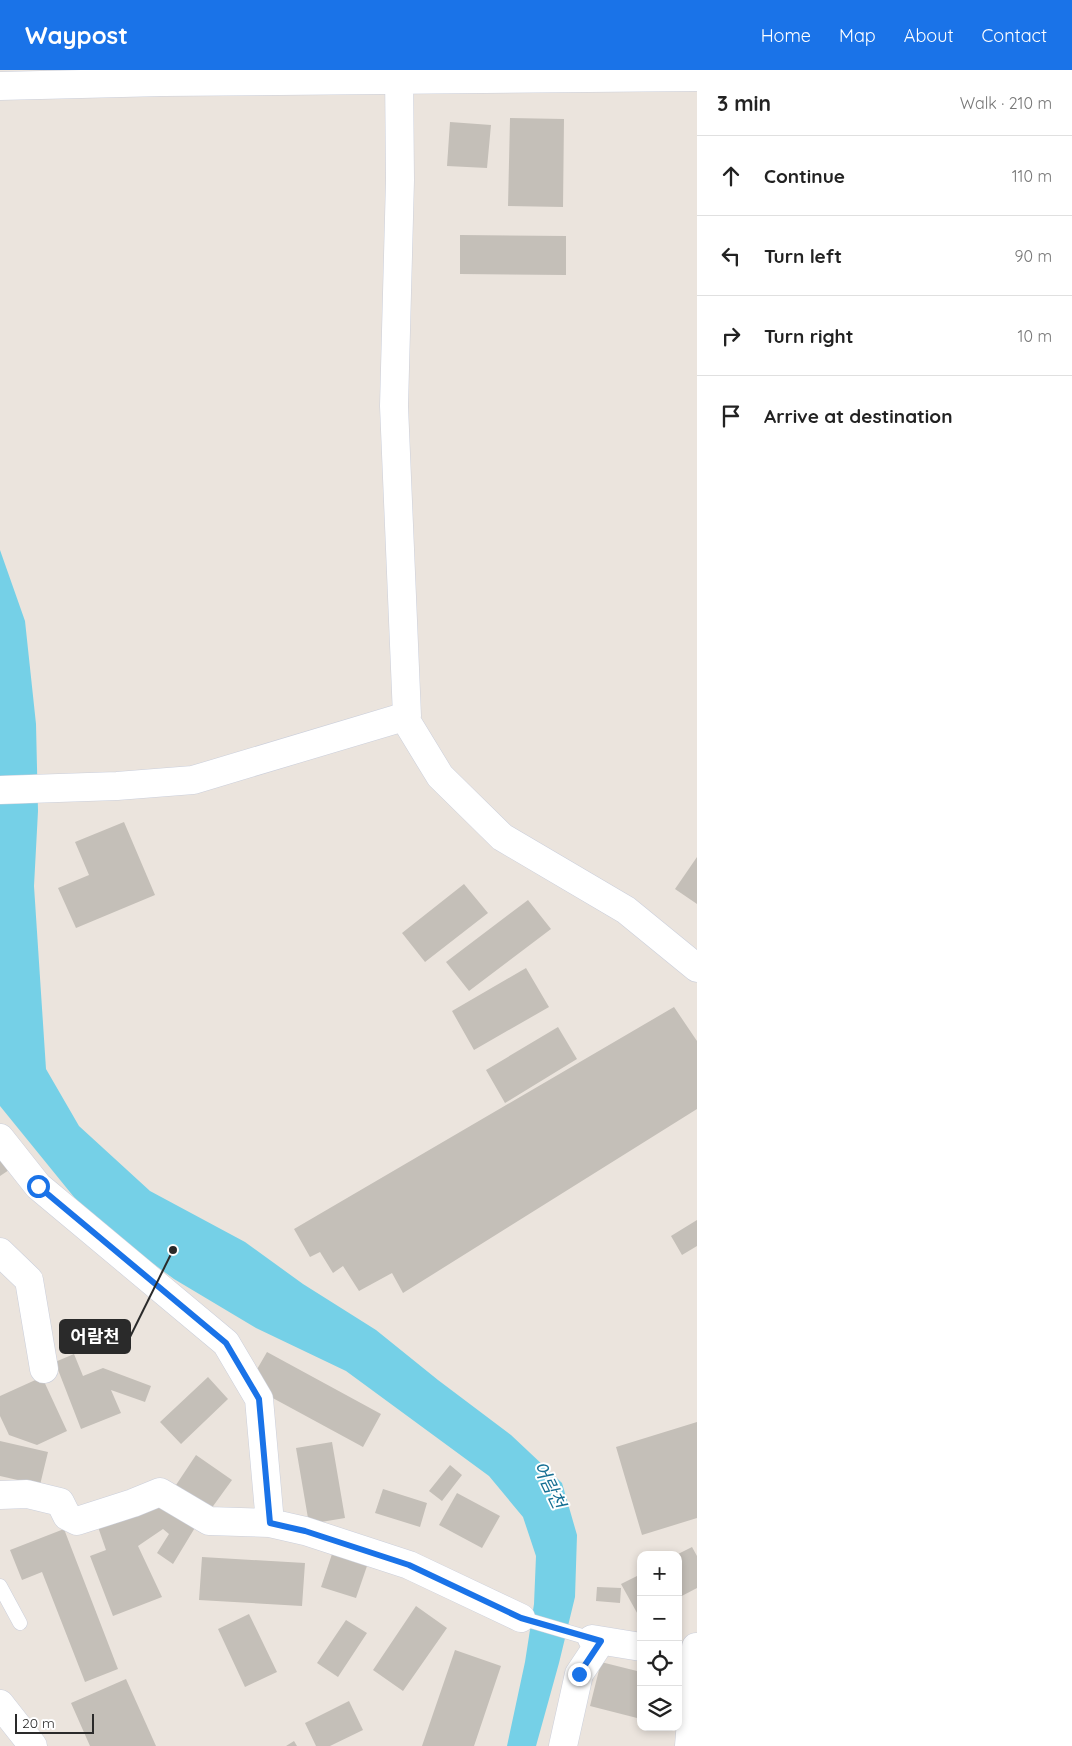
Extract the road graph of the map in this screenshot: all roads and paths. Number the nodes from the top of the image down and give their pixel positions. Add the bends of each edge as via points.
1 (399, 75) edge
2 (697, 77) edge
3 (0, 86) edge
4 (404, 717) junction
5 (0, 790) edge
6 (697, 968) edge
7 (0, 1138) edge
8 (0, 1252) edge
9 (44, 1369) dead end
10 (0, 1495) edge
11 (270, 1523) junction
12 (0, 1586) edge
13 (521, 1618) joint
14 (20, 1623) dead end
15 (597, 1640) junction
16 (637, 1646) edge
17 (690, 1649) edge
18 (0, 1704) edge
19 (33, 1746) edge
20 (563, 1746) edge
21 (689, 1746) edge

1 - 2 street
1 - 3 street
1 - 4 street via 400,180 394,406 408,716
4 - 5 street via 193,780
4 - 6 street via 440,776 502,837 626,910
7 - 11 street via 38,1186 226,1343 259,1399
8 - 9 street via 29,1280
10 - 11 street via 27,1494 60,1502 67,1516 77,1520 160,1492 209,1521
11 - 13 street via 409,1565
12 - 14 lane
13 - 15 lane
15 - 16 street
15 - 20 street via 579,1674
17 - 21 street via 696,1674
18 - 19 street

